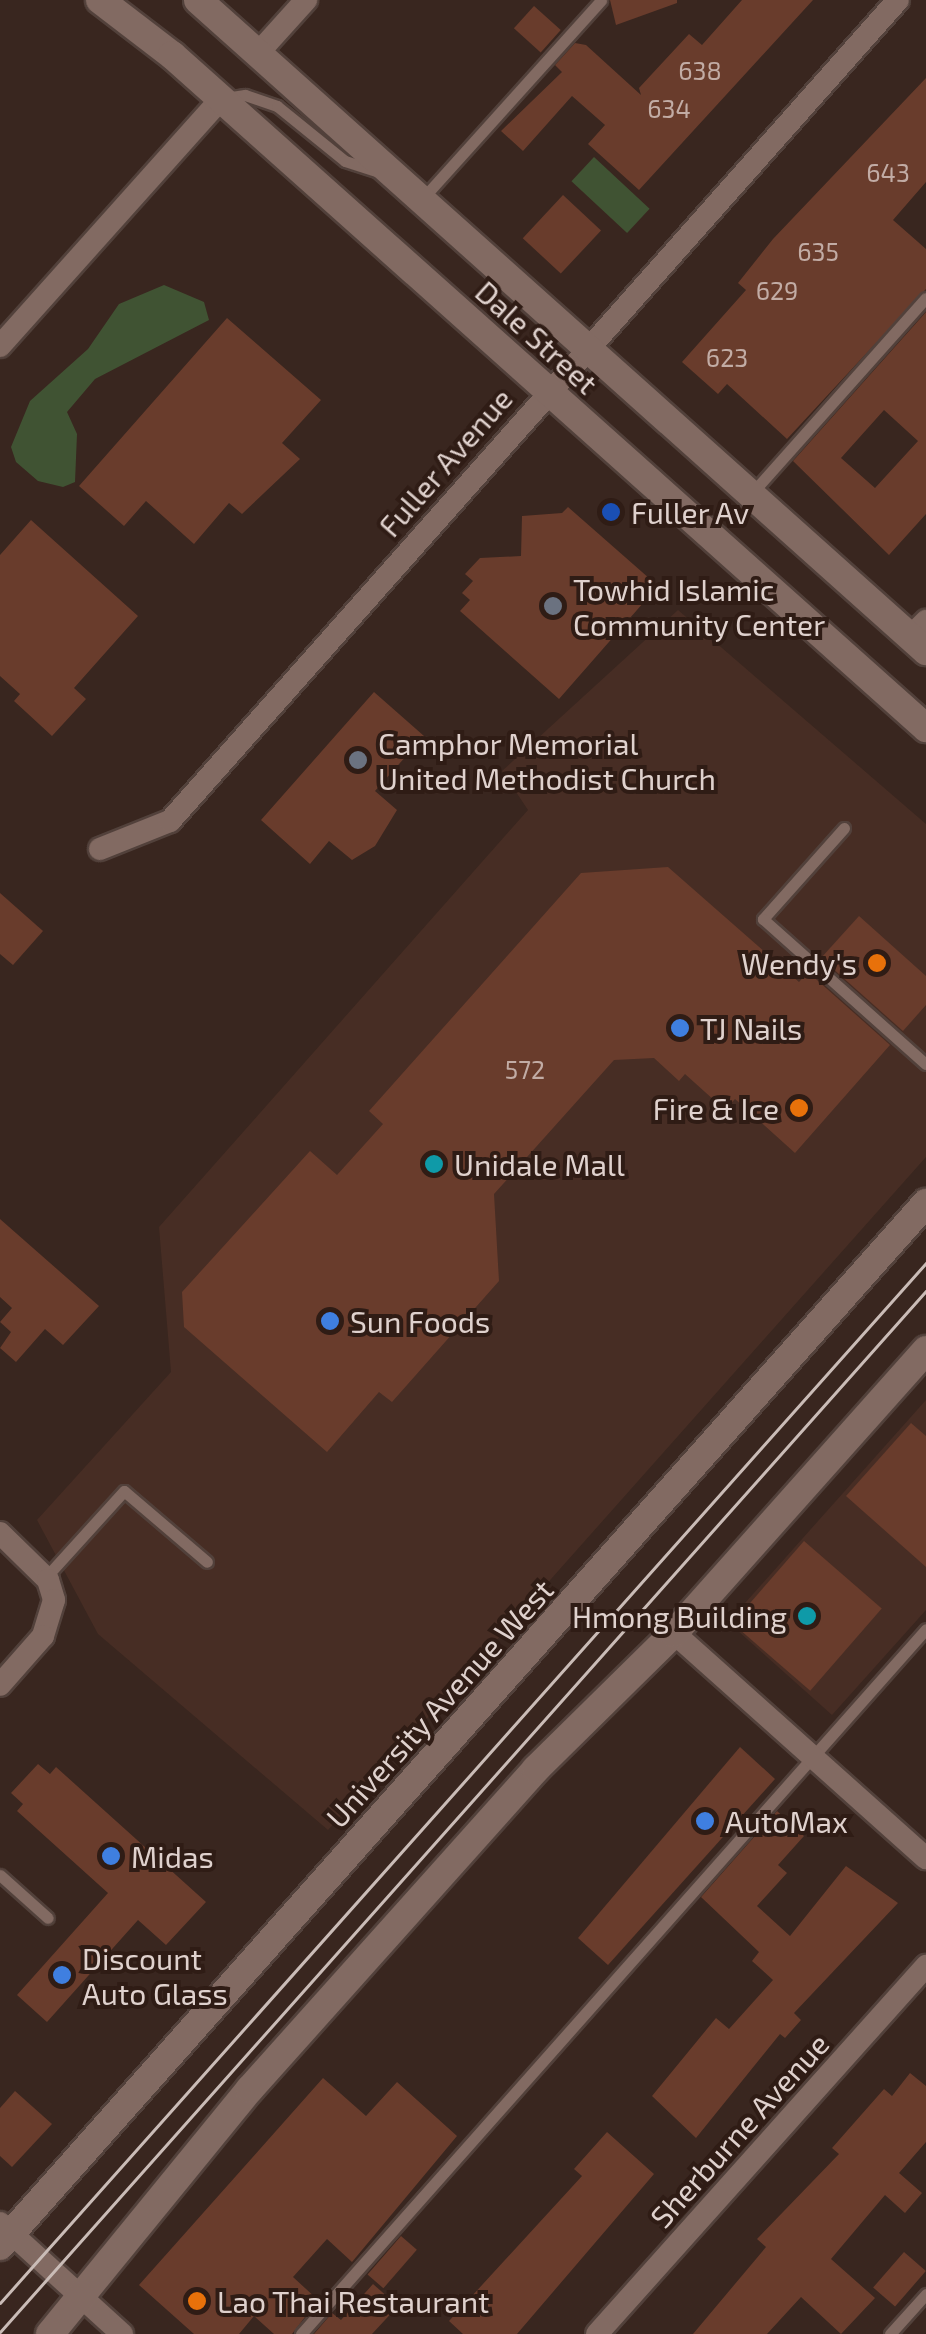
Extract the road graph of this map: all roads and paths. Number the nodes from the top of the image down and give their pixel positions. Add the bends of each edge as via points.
1 (100, 0) edge
2 (198, 0) edge
3 (306, 0) edge
4 (601, 0) edge
5 (898, 0) edge
6 (260, 51) junction
7 (221, 99) junction
8 (412, 189) junction
9 (926, 298) edge
10 (0, 346) edge
11 (587, 346) junction
12 (548, 390) junction
13 (752, 493) junction
14 (921, 636) edge
15 (926, 728) edge
16 (844, 828) dead end
17 (100, 849) dead end
18 (926, 1064) edge
19 (926, 1203) edge
20 (926, 1350) edge
21 (0, 1533) edge
22 (207, 1562) dead end
23 (46, 1577) junction
24 (926, 1629) edge
25 (674, 1633) junction
26 (0, 1685) edge
27 (813, 1757) junction
28 (926, 1858) edge
29 (0, 1876) edge
30 (48, 1918) dead end
31 (926, 1966) edge
32 (4, 2234) edge
33 (926, 2294) edge
34 (82, 2298) junction
35 (50, 2334) edge
36 (122, 2334) edge
37 (301, 2334) edge
38 (597, 2334) edge
39 (890, 2334) edge

1 - 7 main road, Dale Street
2 - 6 main road, Dale Street
3 - 6 street
4 - 8 lane
5 - 11 street, Fuller Avenue
6 - 8 main road, Dale Street
7 - 8 lane via 245,95 277,106 345,161
7 - 10 street
7 - 12 main road, Dale Street
8 - 11 main road, Dale Street
9 - 13 lane
11 - 12 street, Fuller Avenue
11 - 13 main road, Dale Street
12 - 15 main road, Dale Street
12 - 17 street, Fuller Avenue via 170,820
13 - 14 main road, Dale Street
16 - 18 lane via 763,920
19 - 32 main road, University Avenue West
20 - 25 main road
21 - 23 street
22 - 23 lane via 124,1491
23 - 26 street via 54,1600 51,1620
24 - 27 lane
25 - 27 street
25 - 34 main road via 536,1768 250,2089
27 - 28 street
27 - 37 lane
29 - 30 lane
31 - 38 street, Sherburne Avenue
32 - 34 street
33 - 39 lane
34 - 35 main road
34 - 36 street

